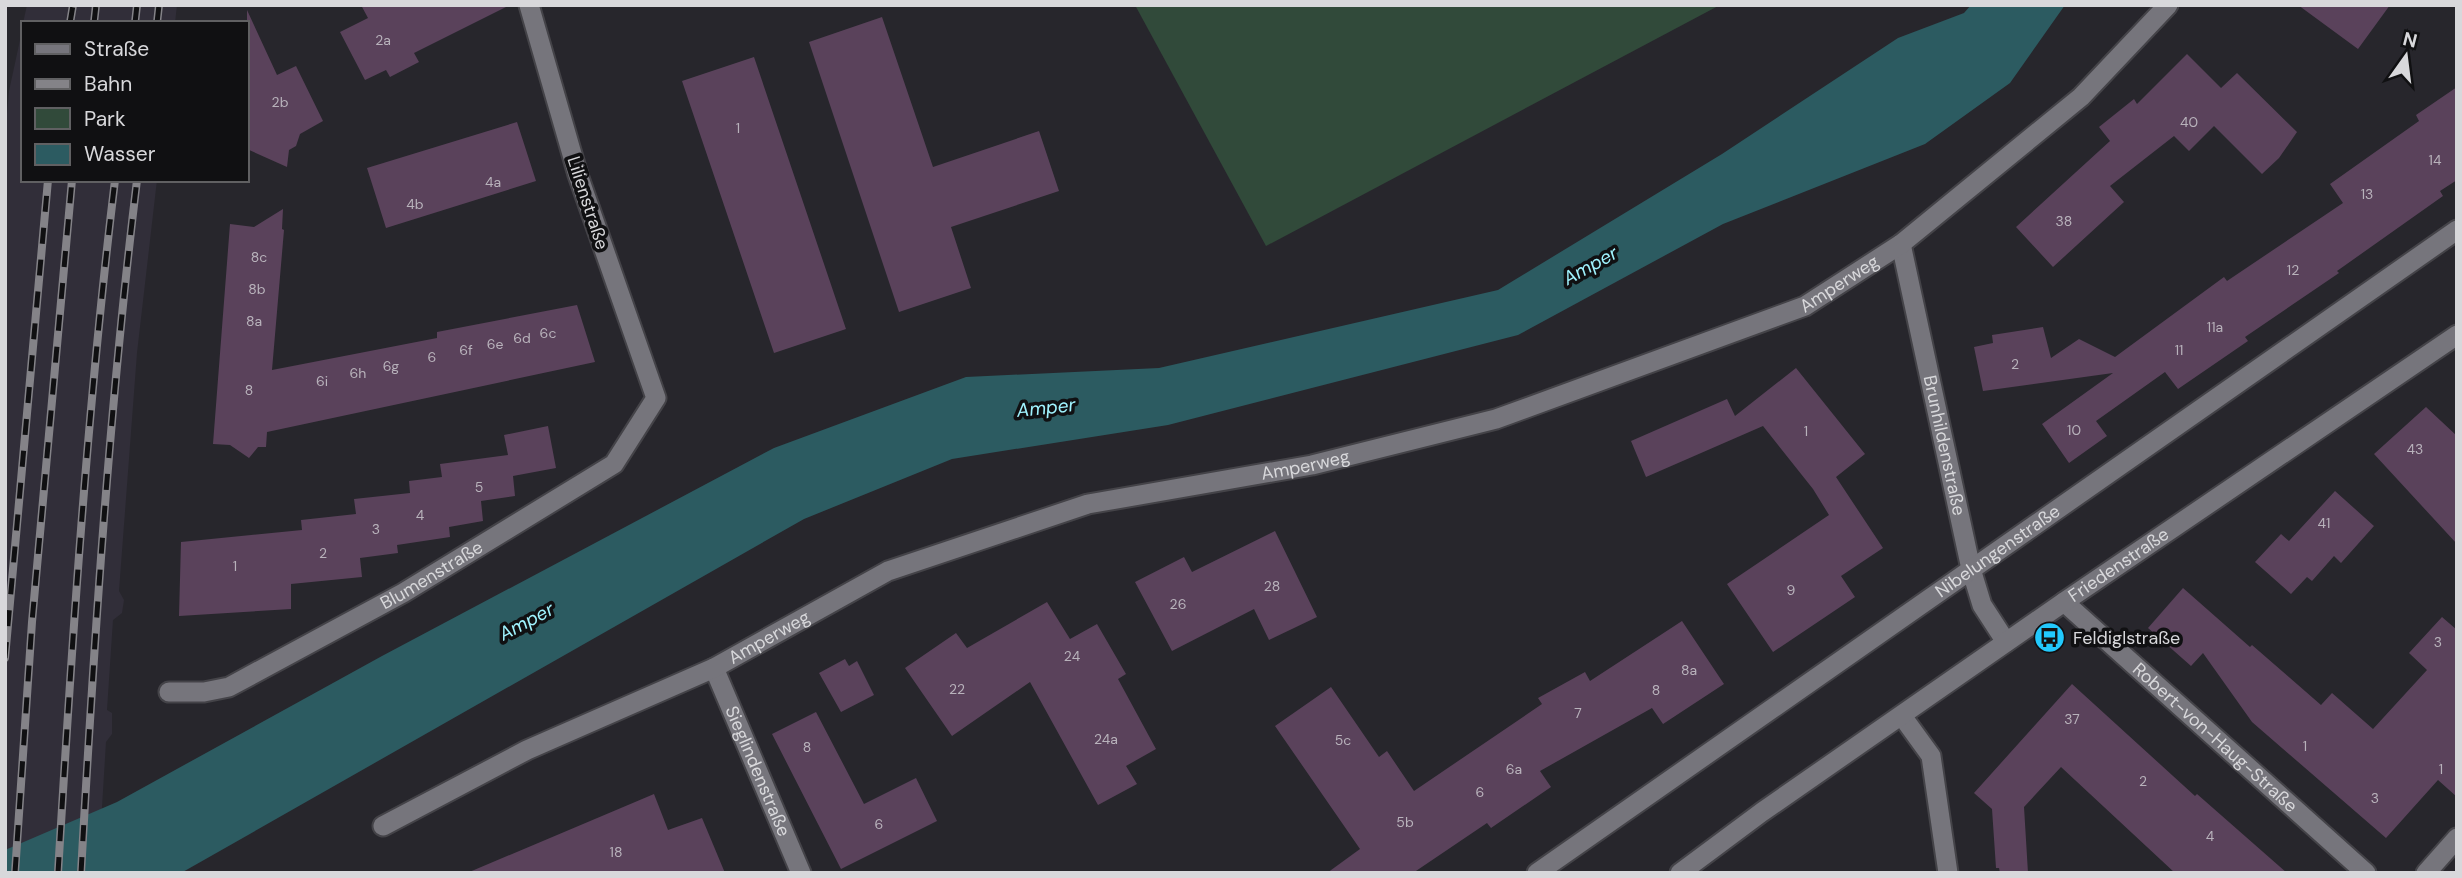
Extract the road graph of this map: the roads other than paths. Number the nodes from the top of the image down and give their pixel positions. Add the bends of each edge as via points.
1 (529, 5) edge
2 (2168, 5) edge
3 (2457, 230) edge
4 (1901, 244) junction
5 (2457, 335) edge
6 (656, 398) joint
7 (1972, 569) junction
8 (2064, 602) junction
9 (2006, 642) junction
10 (714, 668) junction
11 (169, 692) dead end
12 (1902, 716) junction
13 (383, 826) dead end
14 (2457, 838) edge
15 (801, 873) edge
16 (1536, 873) edge
17 (1680, 873) edge
18 (1948, 873) edge
19 (2365, 873) edge
20 (2427, 873) edge

1 - 6 street, Lilienstraße via 578,175
2 - 4 street, Amperweg via 2081,96
3 - 7 street, Nibelungenstraße
4 - 7 street, Brunhildenstraße
4 - 10 street, Amperweg via 1805,306 1496,419 1312,465 1088,504 888,571
5 - 8 street, Friedenstraße
6 - 11 street, Blumenstraße via 614,464 414,586 229,687
7 - 9 street, Brunhildenstraße via 1982,606
7 - 16 street, Nibelungenstraße
8 - 9 street, Friedenstraße
8 - 19 street, Robert-von-Haug-Straße
9 - 12 street, Friedenstraße
10 - 13 street, Amperweg via 527,750
10 - 15 street, Sieglindenstraße
12 - 17 street, Friedenstraße
12 - 18 street via 1930,756
14 - 20 street

